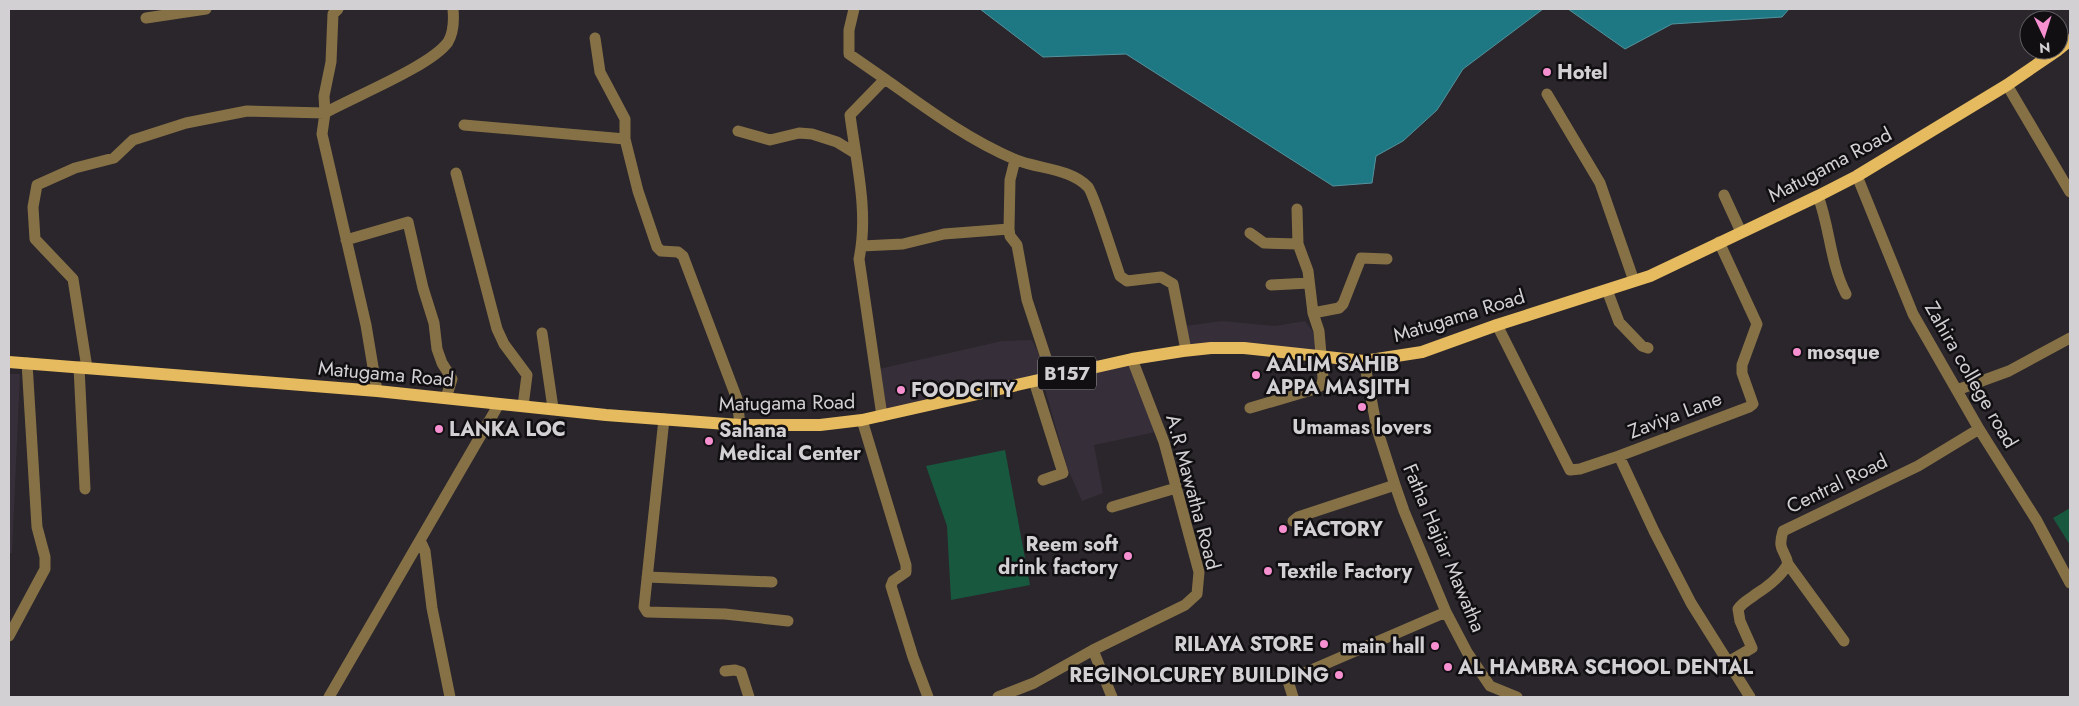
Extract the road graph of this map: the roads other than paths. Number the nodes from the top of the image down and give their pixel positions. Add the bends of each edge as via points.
1 (206, 9) edge
2 (337, 9) edge
3 (453, 9) edge
4 (854, 9) edge
5 (146, 18) dead end
6 (595, 38) dead end
7 (2043, 60) edge
8 (885, 79) junction
9 (2007, 85) junction
10 (1547, 94) dead end
11 (325, 113) junction
12 (464, 125) dead end
13 (738, 131) dead end
14 (626, 138) junction
15 (855, 153) junction
16 (1015, 160) junction
17 (456, 173) dead end
18 (1857, 176) junction
19 (2070, 192) edge
20 (1724, 195) dead end
21 (1818, 196) junction
22 (1297, 209) dead end
23 (1009, 229) junction
24 (1741, 232) junction
25 (1250, 233) dead end
26 (346, 240) junction
27 (1719, 242) junction
28 (1298, 244) junction
29 (862, 246) junction
30 (1387, 259) dead end
31 (1634, 281) junction
32 (1309, 283) junction
33 (1271, 285) dead end
34 (1607, 290) junction
35 (1846, 294) dead end
36 (1313, 312) junction
37 (1497, 325) junction
38 (542, 333) dead end
39 (2070, 338) edge
40 (1648, 348) dead end
41 (1186, 350) junction
42 (1322, 356) junction
43 (1132, 359) junction
44 (1364, 361) junction
45 (9, 362) edge
46 (27, 363) junction
47 (83, 368) junction
48 (1052, 376) junction
49 (1034, 380) junction
50 (1957, 390) junction
51 (377, 391) junction
52 (446, 398) junction
53 (500, 404) junction
54 (523, 406) junction
55 (553, 408) junction
56 (1250, 408) dead end
57 (882, 416) junction
58 (664, 419) junction
59 (862, 420) junction
60 (740, 425) junction
61 (1979, 429) junction
62 (1619, 456) junction
63 (1043, 480) dead end
64 (1395, 485) junction
65 (1176, 488) junction
66 (85, 489) dead end
67 (1112, 508) dead end
68 (1293, 522) dead end
69 (420, 540) junction
70 (1788, 564) junction
71 (647, 577) junction
72 (772, 582) dead end
73 (2070, 583) edge
74 (1446, 612) junction
75 (788, 622) dead end
76 (9, 636) edge
77 (1844, 641) dead end
78 (1092, 650) junction
79 (1728, 662) junction
80 (725, 671) dead end
81 (1491, 692) edge
82 (329, 697) edge
83 (450, 697) edge
84 (749, 697) edge
85 (928, 697) edge
86 (998, 697) edge
87 (1112, 697) edge
88 (1293, 697) edge
89 (1517, 697) edge
90 (1750, 697) edge

1 - 5 street
2 - 11 street via 333,14
3 - 11 street via 454,25 449,41 438,54
4 - 8 street via 849,30 849,54
6 - 14 street via 600,72 625,119
7 - 9 main road, Matugama Road / B157
8 - 15 street via 850,115
8 - 16 street via 945,121
9 - 18 main road, Matugama Road / B157
9 - 19 street
10 - 31 street via 1600,183
11 - 26 street via 322,134
11 - 47 street via 247,111 186,123 133,140 114,158 74,168 37,185 33,207 35,239 73,279
12 - 14 street
13 - 15 street via 770,140 799,133 812,134 837,142
14 - 60 street via 638,191 657,248 683,256 737,399
15 - 29 street via 863,214
16 - 23 street via 1010,180
16 - 41 street via 1075,178 1089,188 1120,276 1127,280 1162,277 1173,284
17 - 54 street via 497,329 527,375
18 - 21 main road, Matugama Road / B157
18 - 50 street, Zahira college road via 1913,314
20 - 24 street
21 - 24 main road, Matugama Road / B157
21 - 35 street
22 - 28 street
23 - 29 street via 944,234 903,244
23 - 48 street via 1017,245 1027,300
24 - 27 main road, Matugama Road / B157
25 - 28 street via 1264,243
26 - 51 street
26 - 52 street via 408,222 434,323 437,350 452,379
27 - 31 main road, Matugama Road / B157
27 - 62 street, Zaviya Lane via 1757,324 1742,365 1753,404
28 - 32 street
29 - 57 street via 859,259
30 - 36 street via 1361,258 1343,304 1339,308
31 - 34 main road, Matugama Road / B157
32 - 33 street
32 - 36 street
34 - 37 main road, Matugama Road / B157
34 - 40 street via 1619,322 1642,346
36 - 42 street
37 - 44 main road, Matugama Road / B157 via 1422,352
37 - 62 street via 1570,470
38 - 55 street
39 - 50 street via 2009,371
41 - 42 main road, Matugama Road / B157 via 1244,348
41 - 43 main road, Matugama Road / B157
42 - 44 main road, Matugama Road / B157
42 - 56 street via 1322,385
43 - 48 main road, Matugama Road / B157
43 - 65 street, A.R Mawatha Road via 1164,442
44 - 64 street, Fatha Hajiar Mawatha via 1377,428
45 - 46 main road, Matugama Road / B157
46 - 47 main road, Matugama Road / B157
46 - 76 street via 37,527 46,557 45,569
47 - 51 main road, Matugama Road / B157
47 - 66 street
48 - 49 main road, Matugama Road / B157
49 - 57 main road, Matugama Road / B157
49 - 63 street via 1063,473
50 - 61 street, Zahira college road
51 - 52 main road, Matugama Road / B157
52 - 53 main road, Matugama Road / B157
53 - 54 main road, Matugama Road / B157
53 - 69 street
54 - 55 main road, Matugama Road / B157
55 - 58 main road, Matugama Road / B157
57 - 59 main road, Matugama Road / B157
58 - 60 main road, Matugama Road / B157
58 - 71 street
59 - 60 main road, Matugama Road / B157 via 820,425
59 - 85 street via 906,565 906,572 891,586
61 - 70 street, Central Road via 1918,466 1783,531 1780,540
61 - 73 street, Zahira college road via 2037,521
62 - 79 street, Zaviya Lane via 1687,595
64 - 68 street via 1298,517
64 - 74 street, Fatha Hajiar Mawatha
65 - 67 street
65 - 78 street, A.R Mawatha Road via 1199,572 1197,594 1186,605
69 - 82 street
69 - 83 street via 425,551 432,608
70 - 77 street, Central Road
70 - 79 street via 1777,579 1744,600 1738,609 1752,648
71 - 72 street
71 - 75 street via 644,607 647,612 725,614
74 - 81 street, Fatha Hajiar Mawatha
74 - 88 street via 1295,677 1288,681
78 - 86 street, A.R Mawatha Road via 1034,683
78 - 87 street
79 - 90 street, Zaviya Lane
80 - 84 street via 741,672
81 - 89 street, Fatha Hajiar Mawatha

